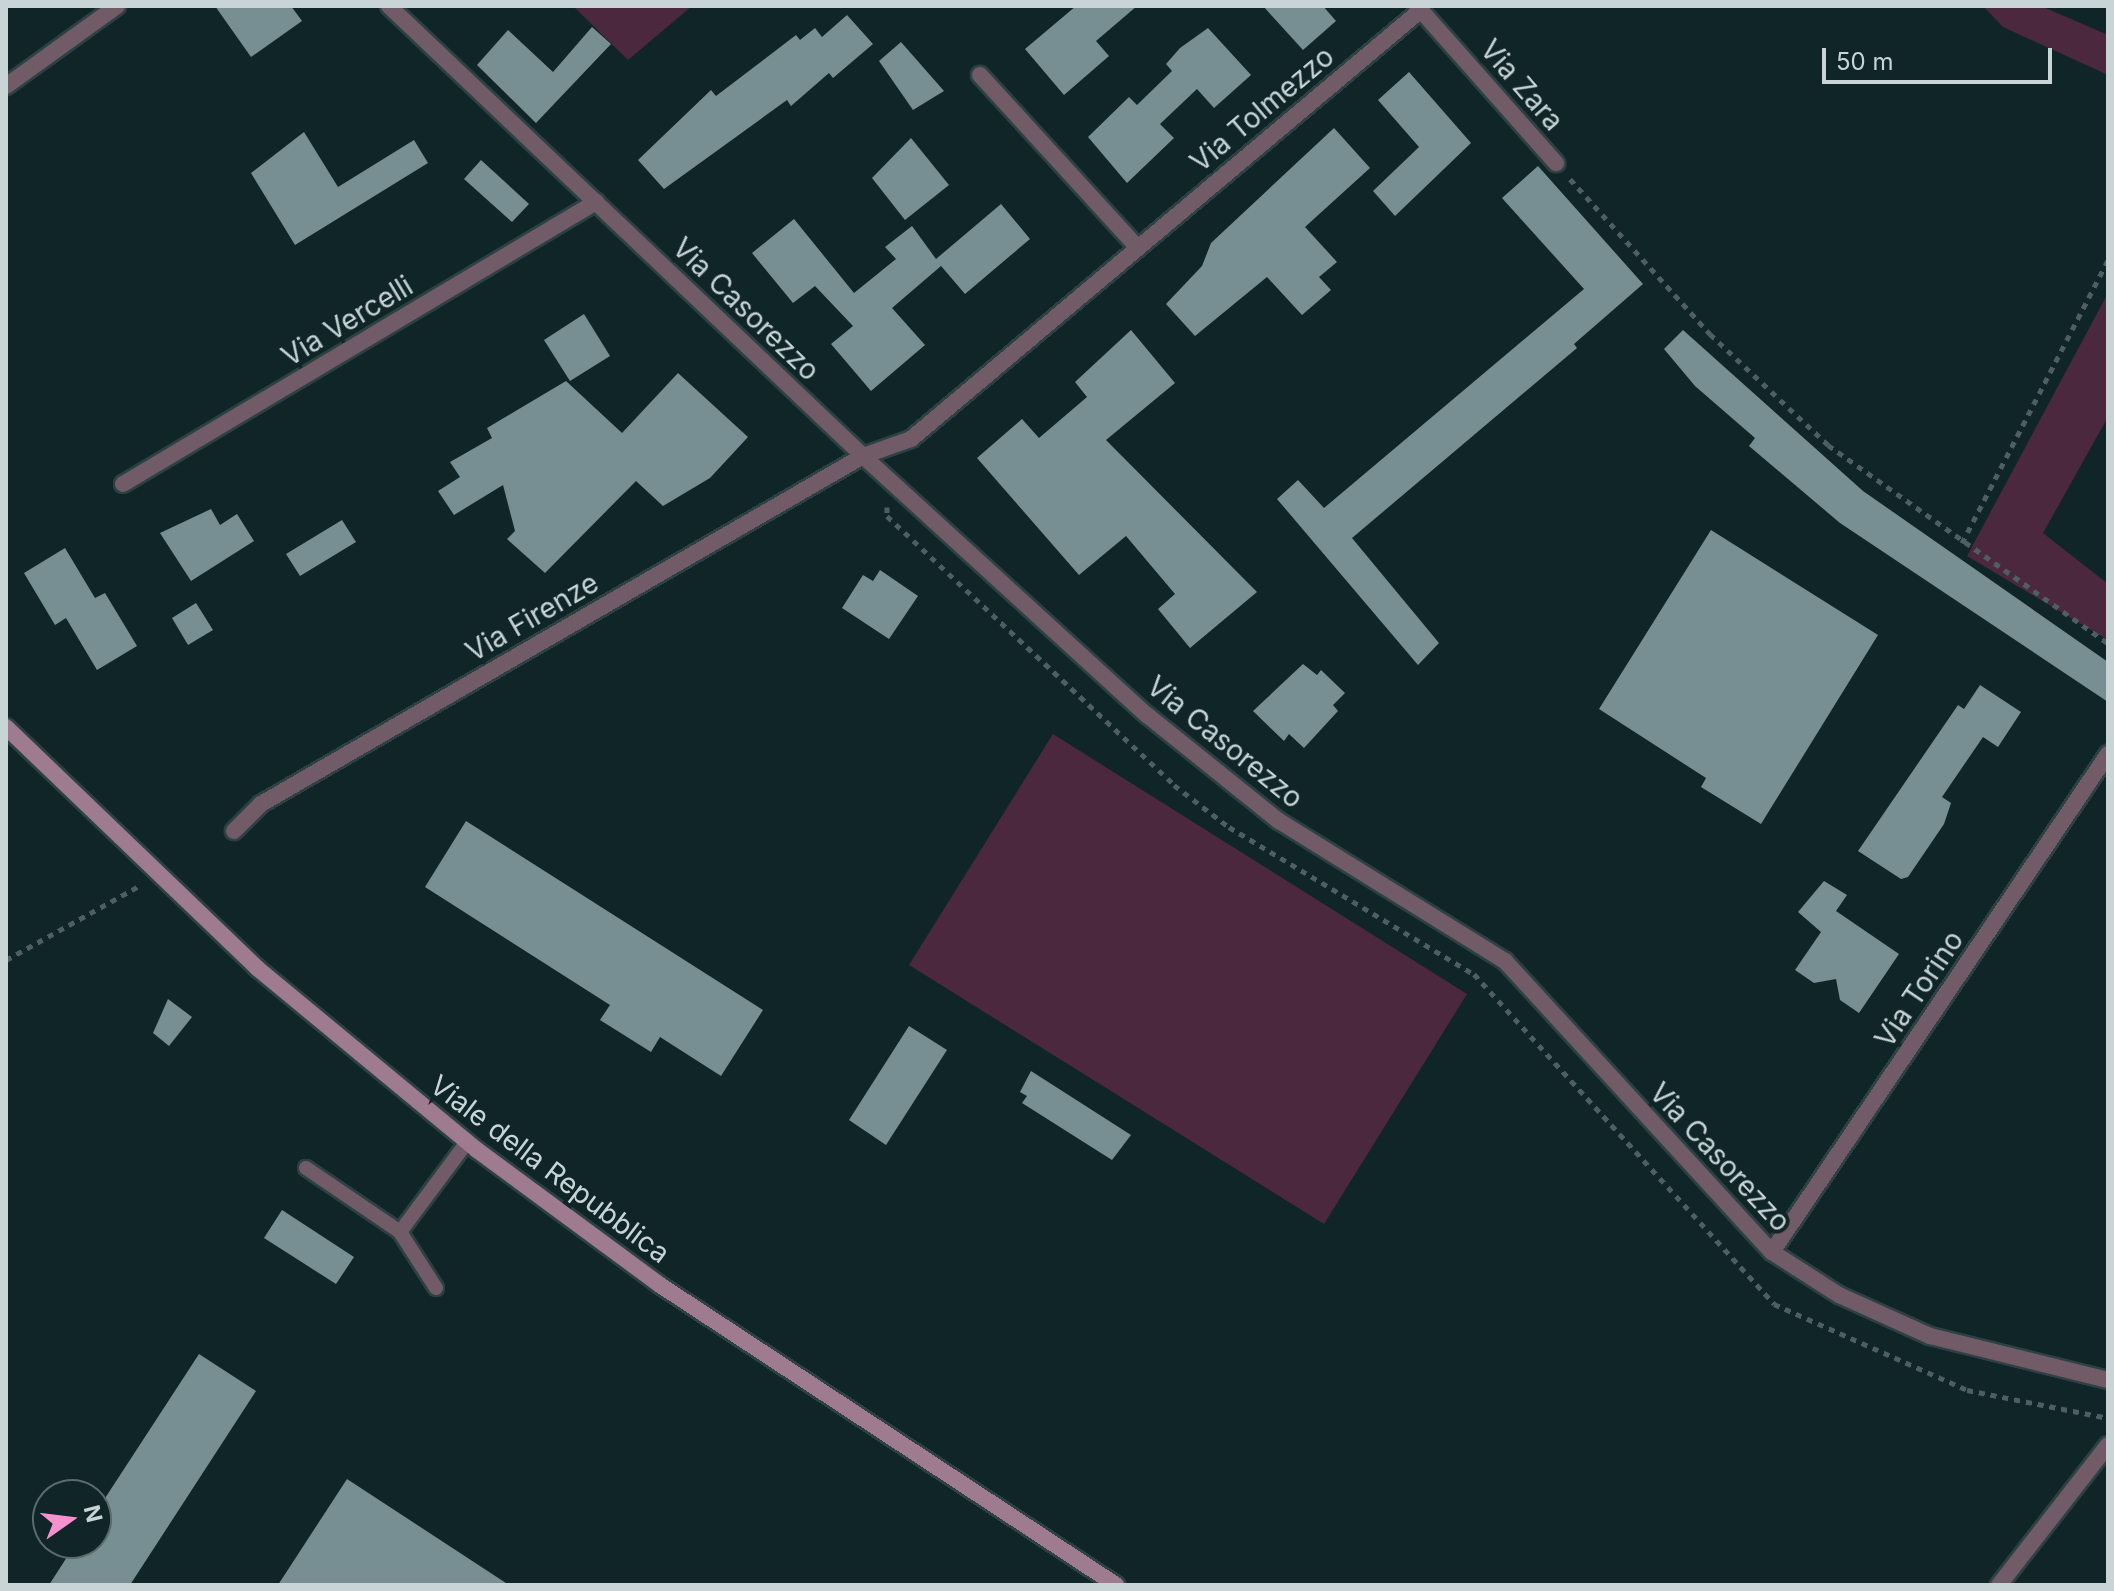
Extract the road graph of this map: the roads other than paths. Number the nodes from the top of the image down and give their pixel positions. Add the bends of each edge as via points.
1 (117, 6) edge
2 (389, 6) edge
3 (1419, 8) edge
4 (980, 75) dead end
5 (6, 86) edge
6 (1556, 163) road end
7 (596, 202) junction
8 (1138, 248) junction
9 (863, 456) junction
10 (123, 484) dead end
11 (6, 727) edge
12 (2108, 754) edge
13 (234, 831) dead end
14 (467, 1142) junction
15 (306, 1168) dead end
16 (400, 1232) junction
17 (1772, 1252) junction
18 (436, 1288) dead end
19 (2108, 1380) edge
20 (2108, 1445) edge
21 (1116, 1585) edge
22 (1999, 1585) edge

1 - 5 street
2 - 7 street, Via Casorezzo
3 - 6 street, Via Zara
3 - 8 street, Via Tolmezzo
4 - 8 street
7 - 9 street, Via Casorezzo
7 - 10 street, Via Vercelli
8 - 9 street, Via Tolmezzo via 911,439
9 - 13 street, Via Firenze via 261,804
9 - 17 street, Via Casorezzo via 1147,715 1279,821 1505,961
11 - 14 street, Viale della Repubblica via 157,876 301,1006
12 - 17 street, Via Torino
14 - 16 lane
14 - 21 street, Viale della Repubblica via 660,1285
15 - 16 lane
16 - 18 lane
17 - 19 street, Via Casorezzo via 1839,1295 1930,1336
20 - 22 street

